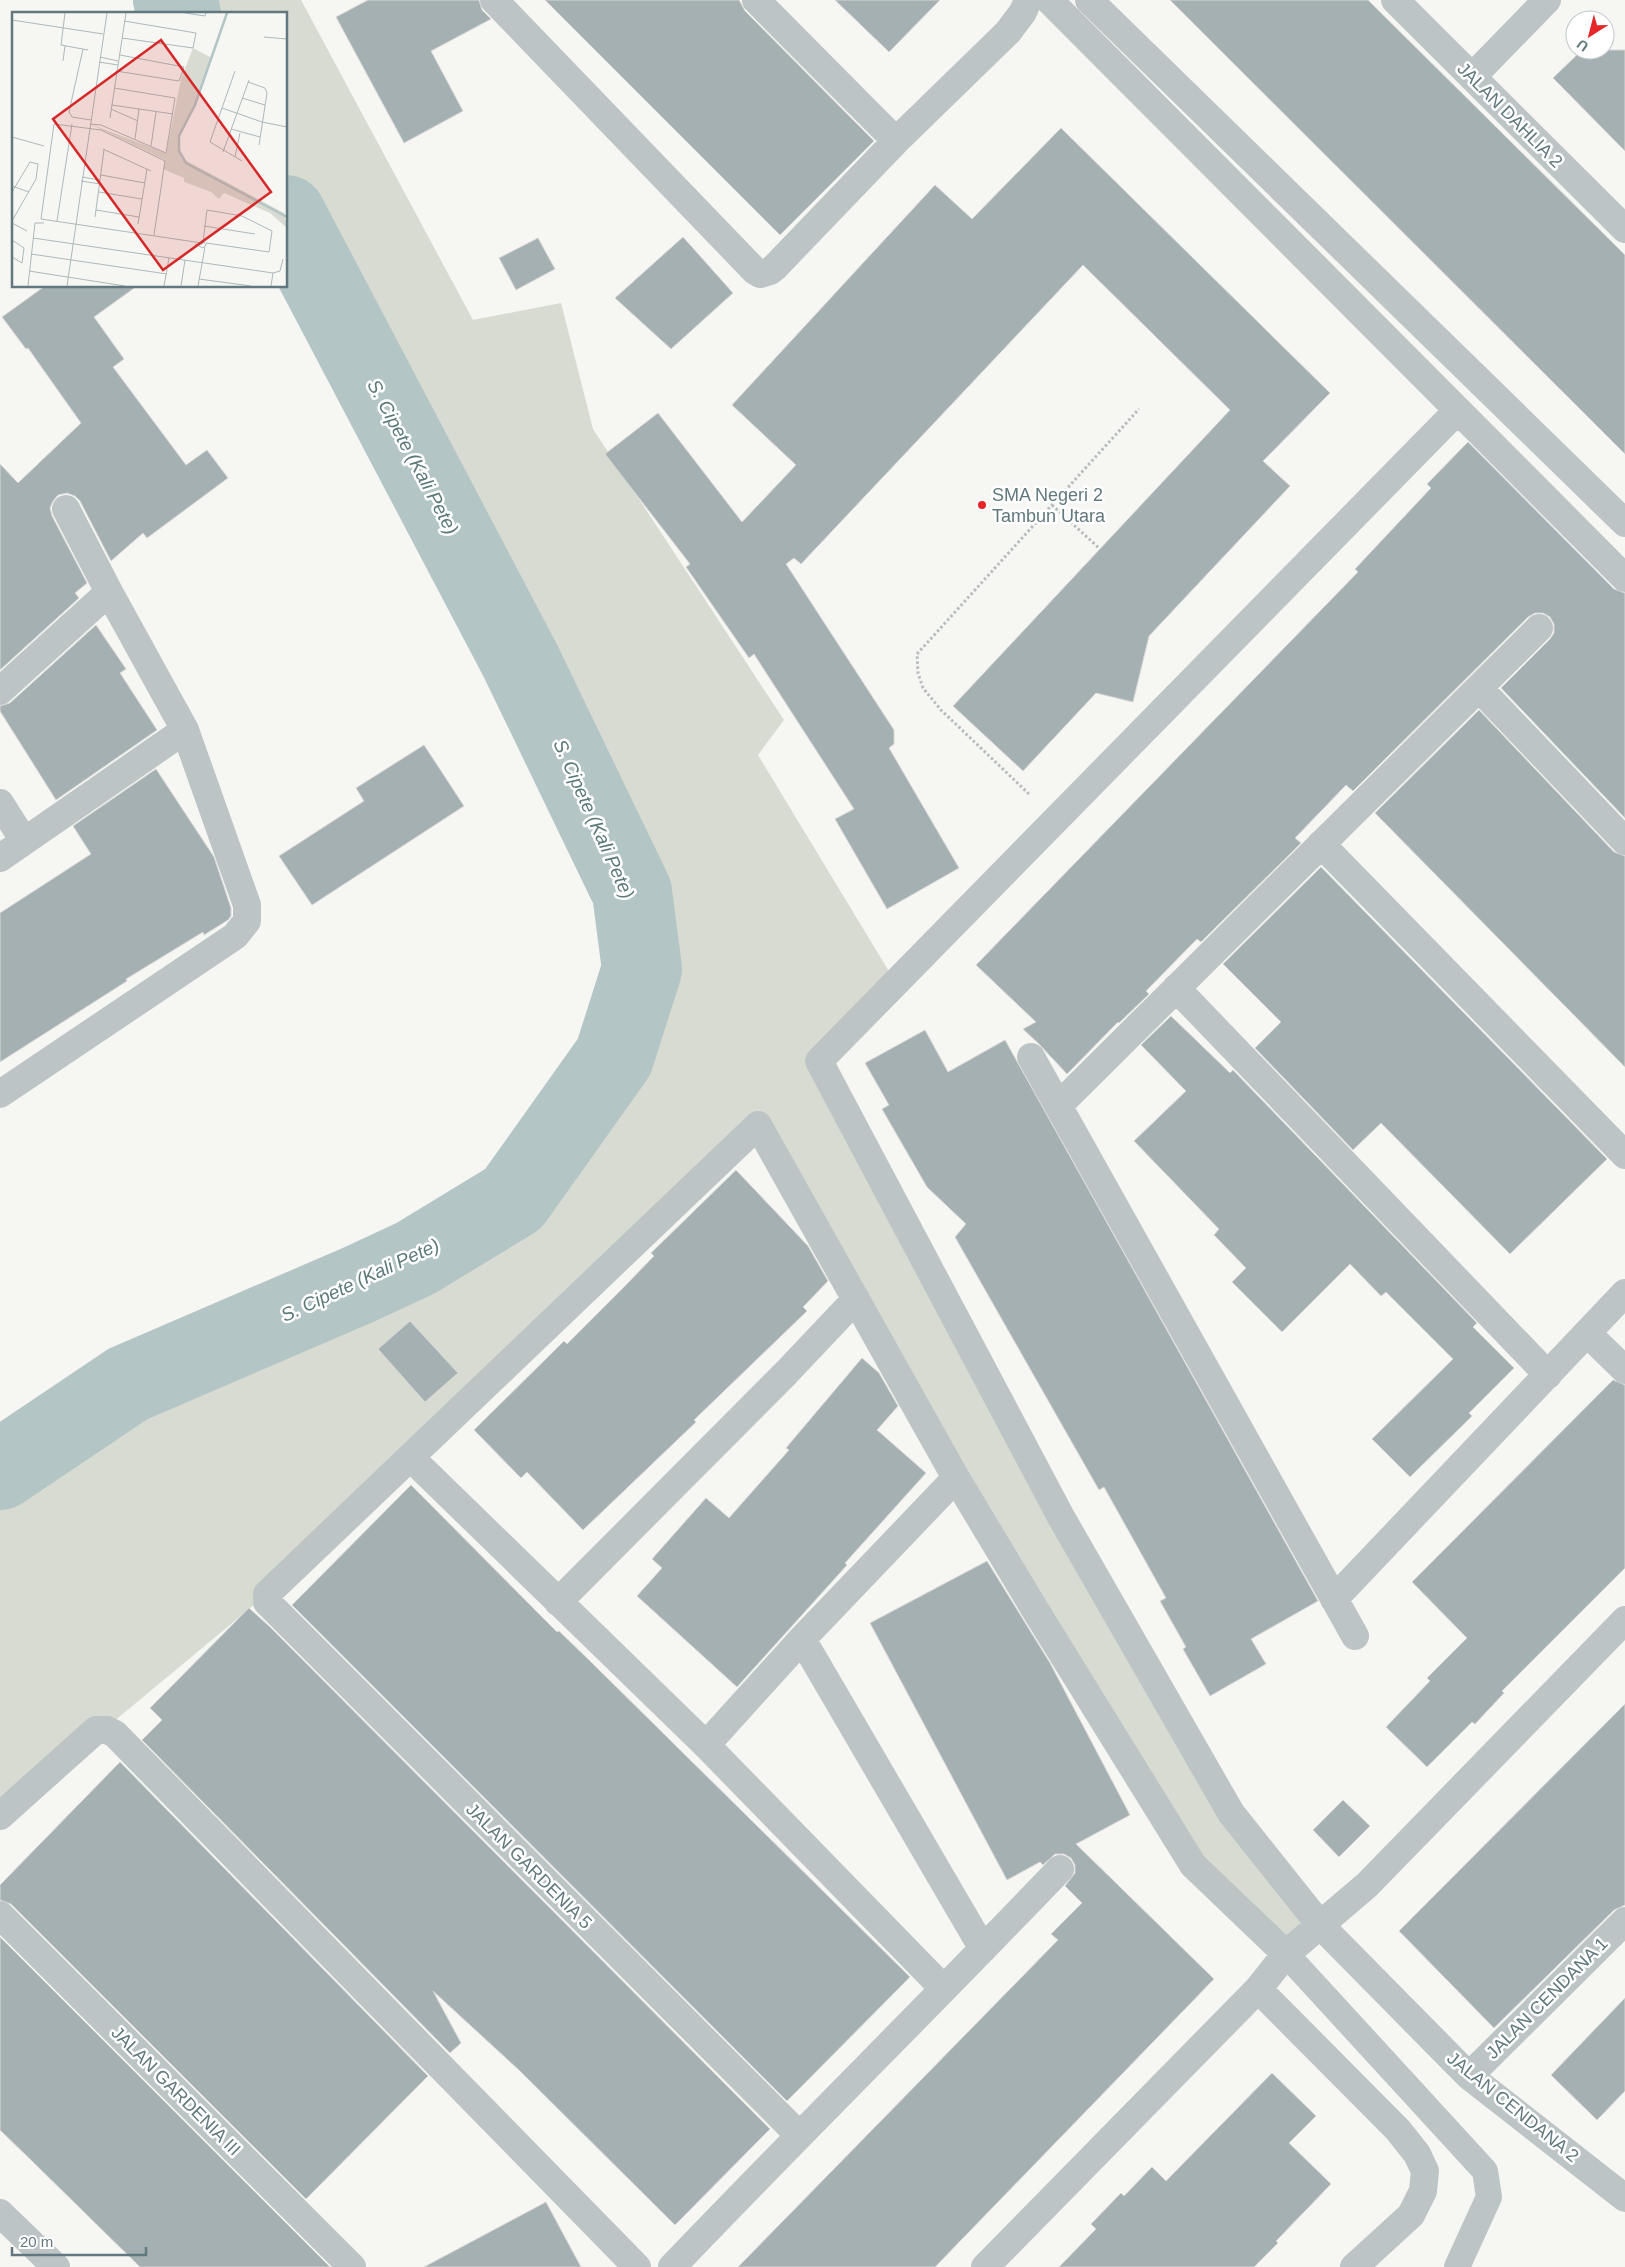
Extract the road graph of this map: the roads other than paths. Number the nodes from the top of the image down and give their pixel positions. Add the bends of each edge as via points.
1 (494, 0) edge
2 (756, 0) edge
3 (1028, 0) edge
4 (1049, 0) edge
5 (1089, 0) edge
6 (1394, 0) edge
7 (1547, 0) edge
8 (1472, 76) junction
9 (896, 141) junction
10 (1625, 229) edge
11 (1457, 411) junction
12 (66, 509) dead end
13 (1625, 523) edge
14 (1625, 578) edge
15 (109, 592) junction
16 (1539, 628) dead end
17 (1479, 688) junction
18 (0, 691) edge
19 (185, 730) junction
20 (0, 804) edge
21 (1625, 840) edge
22 (24, 841) junction
23 (1321, 844) junction
24 (0, 858) edge
25 (1176, 988) junction
26 (1031, 1057) dead end
27 (0, 1094) edge
28 (1059, 1105) junction
29 (1625, 1155) edge
30 (1625, 1294) edge
31 (856, 1299) junction
32 (1587, 1333) junction
33 (1625, 1370) edge
34 (1548, 1375) junction
35 (410, 1458) junction
36 (956, 1478) junction
37 (1334, 1599) junction
38 (558, 1602) junction
39 (1625, 1620) edge
40 (1355, 1636) dead end
41 (802, 1639) junction
42 (706, 1745) junction
43 (0, 1816) edge
44 (1060, 1869) dead end
45 (0, 1915) edge
46 (1625, 1921) edge
47 (1321, 1926) junction
48 (983, 1949) junction
49 (1286, 1954) junction
50 (943, 1988) junction
51 (1258, 1989) junction
52 (1469, 2076) junction
53 (798, 2134) junction
54 (1625, 2198) edge
55 (0, 2213) edge
56 (56, 2267) edge
57 (352, 2267) edge
58 (637, 2267) edge
59 (672, 2267) edge
60 (985, 2267) edge
61 (1354, 2267) edge
62 (1457, 2267) edge

1 - 9 street via 760,274 770,272
2 - 9 street
3 - 9 street via 1008,32
4 - 11 street
5 - 13 street
6 - 8 street, JALAN DAHLIA 2
7 - 8 street
8 - 10 street, JALAN DAHLIA 2
11 - 14 street
11 - 47 street, JALAN CENDANA 2 via 819,1061 1061,1517 1231,1813
12 - 15 street
15 - 18 street
15 - 19 street
16 - 17 street
17 - 21 street
17 - 23 street
19 - 22 street
19 - 27 street via 247,905 247,921 235,936
20 - 22 street
22 - 24 street
23 - 25 street
23 - 29 street
25 - 28 street
25 - 34 street
26 - 28 street
28 - 37 street
30 - 32 street
31 - 35 street via 758,1125
31 - 36 street
31 - 38 street
32 - 33 street
32 - 34 street
34 - 37 street
35 - 38 street
35 - 53 street, JALAN GARDENIA 5 via 267,1594 267,1602
36 - 41 street
36 - 49 street via 1193,1865
37 - 40 street
38 - 42 street
39 - 47 street via 1367,1885
41 - 42 street
41 - 48 street
42 - 50 street
43 - 58 street via 96,1730 115,1734
44 - 48 street
45 - 57 street, JALAN GARDENIA III
46 - 52 street, JALAN CENDANA 1
47 - 49 street
47 - 52 street, JALAN CENDANA 2
48 - 50 street
49 - 51 street
49 - 62 lane via 1486,2171 1489,2197
50 - 53 street
51 - 60 street
51 - 61 street via 1398,2130 1425,2170 1423,2191 1411,2215
52 - 54 street, JALAN CENDANA 2
53 - 59 street
55 - 56 street

